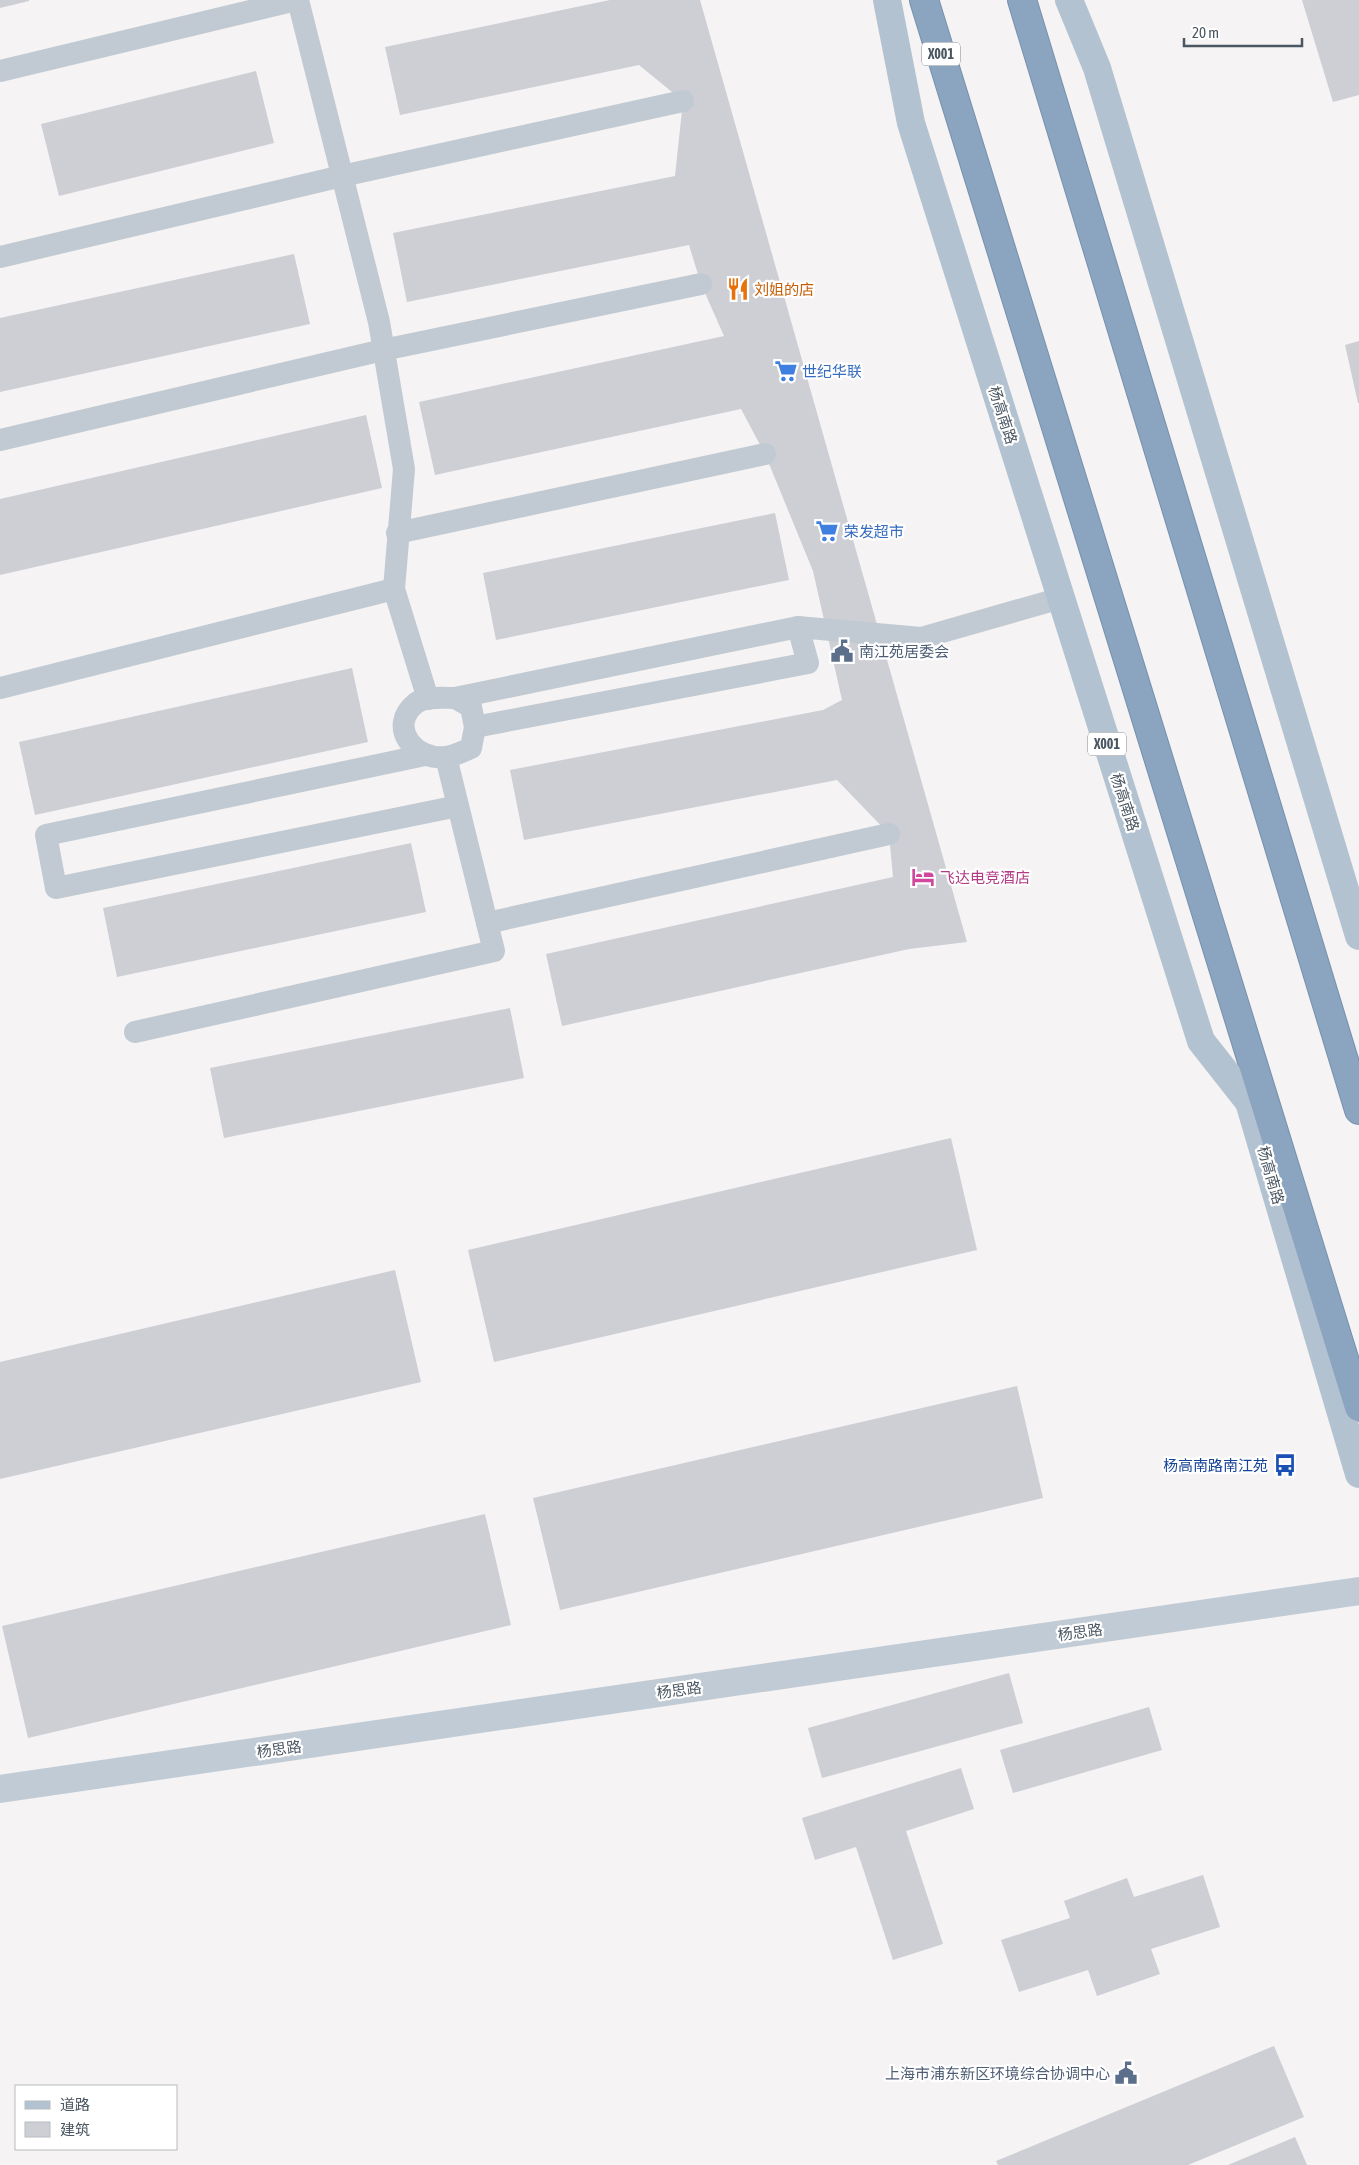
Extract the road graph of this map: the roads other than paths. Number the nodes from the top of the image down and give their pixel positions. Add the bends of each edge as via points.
1 (297, 0) edge
2 (887, 0) edge
3 (924, 0) edge
4 (1022, 0) edge
5 (1069, 0) edge
6 (0, 71) edge
7 (684, 101) dead end
8 (342, 176) junction
9 (0, 257) edge
10 (701, 284) dead end
11 (383, 350) junction
12 (0, 440) edge
13 (765, 454) dead end
14 (397, 533) junction
15 (394, 589) junction
16 (1061, 598) junction
17 (798, 626) junction
18 (0, 688) edge
19 (454, 698) junction
20 (428, 699) junction
21 (475, 727) junction
22 (436, 756) junction
23 (458, 806) junction
24 (889, 834) dead end
25 (487, 923) junction
26 (1359, 936) edge
27 (135, 1032) dead end
28 (1359, 1110) edge
29 (1359, 1407) edge
30 (1359, 1474) edge
31 (1359, 1592) edge
32 (0, 1789) edge

1 - 6 lane
1 - 8 lane
2 - 16 main road, 杨高南路 / X001 via 911,123
3 - 29 highway, 杨高南路 / X001
4 - 28 highway
5 - 26 main road via 1097,68
7 - 8 lane
8 - 9 lane
8 - 11 lane via 379,322
10 - 11 lane
11 - 12 lane
11 - 14 lane via 404,469
13 - 14 lane
14 - 15 lane
15 - 18 lane
15 - 20 lane
16 - 17 lane via 921,638
16 - 30 main road, 杨高南路 / X001 via 1201,1041 1250,1102
17 - 19 lane
17 - 21 lane via 808,663
19 - 20 lane
19 - 21 lane via 471,707
20 - 22 lane via 417,703 406,716 404,730 410,745
21 - 22 lane via 471,748
22 - 23 lane
22 - 23 lane via 46,835 56,888
23 - 25 lane
24 - 25 lane
25 - 27 lane via 494,951
31 - 32 street, 杨思路

